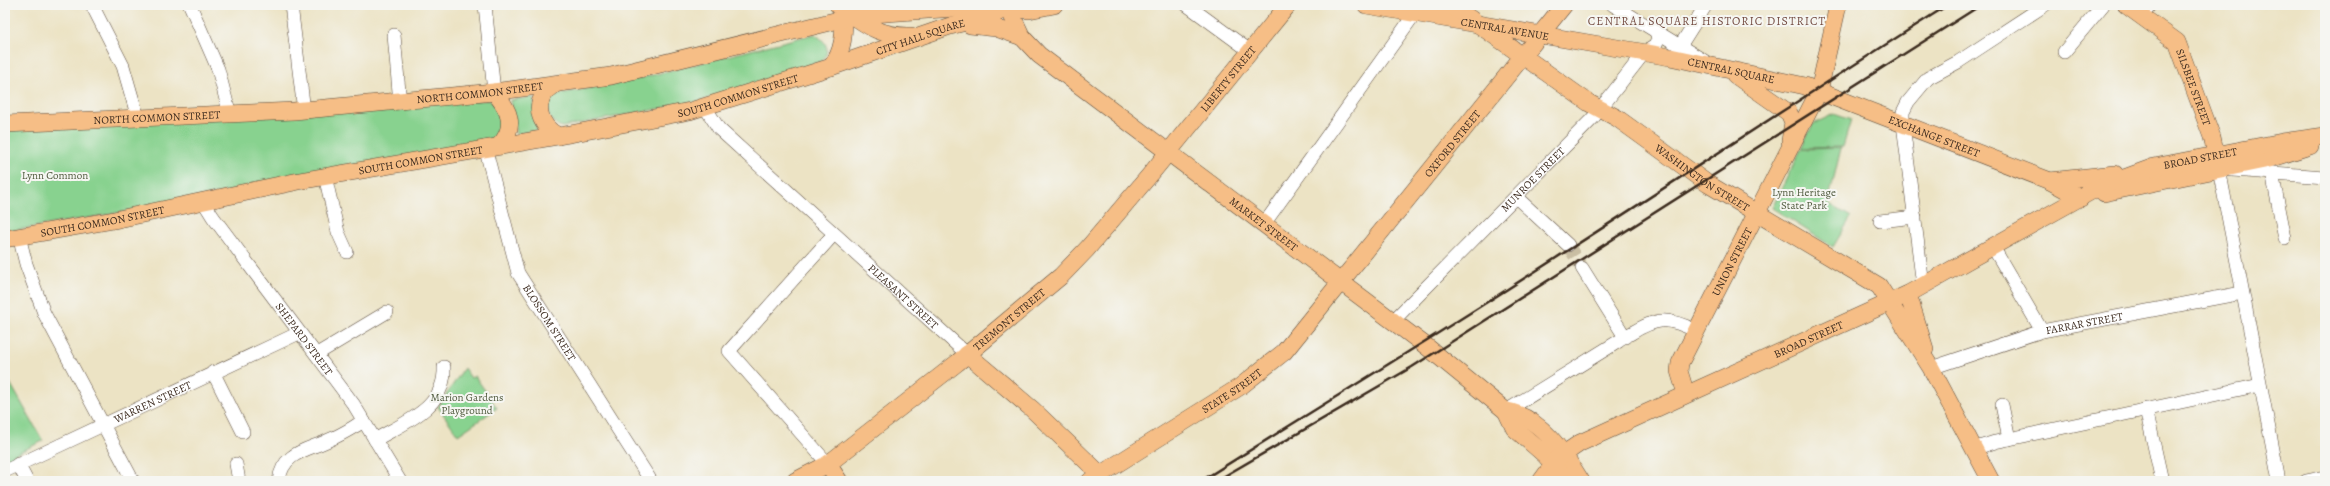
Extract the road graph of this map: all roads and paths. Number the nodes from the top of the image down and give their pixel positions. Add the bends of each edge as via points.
1 (92, 5) edge
2 (190, 5) edge
3 (291, 5) edge
4 (485, 5) edge
5 (1054, 5) edge
6 (1187, 5) edge
7 (1288, 5) edge
8 (1366, 5) edge
9 (1452, 5) edge
10 (1564, 5) edge
11 (1613, 5) edge
12 (1706, 5) edge
13 (1838, 5) edge
14 (2045, 5) edge
15 (2102, 5) edge
16 (2126, 5) edge
17 (1011, 6) edge
18 (940, 7) edge
19 (1418, 9) edge
20 (2146, 10) edge
21 (845, 11) edge
22 (1480, 25) junction
23 (950, 26) junction
24 (1656, 31) junction
25 (926, 34) junction
26 (394, 35) dead end
27 (1539, 35) junction
28 (1022, 37) junction
29 (1680, 46) junction
30 (1250, 52) junction
31 (2064, 52) dead end
32 (1644, 53) junction
33 (1523, 56) junction
34 (832, 67) junction
35 (1721, 68) junction
36 (553, 86) junction
37 (1812, 88) junction
38 (494, 92) junction
39 (400, 103) junction
40 (705, 107) junction
41 (1601, 110) junction
42 (304, 111) junction
43 (230, 115) junction
44 (138, 118) junction
45 (5, 124) edge
46 (1903, 124) junction
47 (558, 136) junction
48 (2325, 136) edge
49 (2325, 141) edge
50 (493, 146) junction
51 (1787, 151) junction
52 (1167, 152) junction
53 (2217, 162) junction
54 (2140, 170) junction
55 (2272, 173) junction
56 (325, 176) junction
57 (2325, 177) edge
58 (2050, 181) junction
59 (1516, 197) junction
60 (2081, 198) junction
61 (203, 201) junction
62 (1756, 212) junction
63 (1915, 217) junction
64 (1880, 221) dead end
65 (1264, 224) junction
66 (834, 234) junction
67 (12, 238) edge
68 (2285, 238) dead end
69 (1568, 245) tunnel mouth
70 (1993, 247) junction
71 (347, 252) dead end
72 (1582, 268) tunnel mouth
73 (1340, 281) junction
74 (1923, 286) junction
75 (2242, 293) junction
76 (1908, 294) junction
77 (1890, 302) junction
78 (387, 312) dead end
79 (1393, 321) junction
80 (1696, 331) junction
81 (2042, 331) junction
82 (299, 333) junction
83 (1625, 337) junction
84 (317, 354) junction
85 (967, 354) junction
86 (444, 367) dead end
87 (1930, 368) junction
88 (213, 372) junction
89 (2260, 385) junction
90 (1686, 394) junction
91 (2002, 405) dead end
92 (2146, 409) junction
93 (1506, 411) junction
94 (364, 421) junction
95 (102, 424) junction
96 (243, 432) dead end
97 (2009, 439) junction
98 (375, 440) junction
99 (1973, 449) junction
100 (1558, 458) junction
101 (18, 464) junction
102 (236, 464) dead end
103 (828, 464) junction
104 (5, 471) edge
105 (2325, 477) edge
106 (1099, 479) edge
107 (1575, 479) edge
108 (27, 481) edge
109 (133, 481) edge
110 (239, 481) edge
111 (279, 481) edge
112 (400, 481) edge
113 (651, 481) edge
114 (795, 481) edge
115 (839, 481) edge
116 (1541, 481) edge
117 (1991, 481) edge
118 (2162, 481) edge
119 (2279, 481) edge
120 (2306, 481) edge

1 - 44 street via 123,66
2 - 43 street via 218,69
3 - 42 street
4 - 38 street
5 - 17 main road, CITY HALL SQUARE via 1029,10
6 - 30 street
7 - 30 main road, LIBERTY STREET
8 - 19 main road, CENTRAL AVENUE
9 - 22 main road, WASHINGTON STREET
10 - 27 main road, OXFORD STREET
11 - 24 street
12 - 29 street
13 - 37 main road, UNION STREET
14 - 46 street via 1958,62 1928,78 1908,102 1903,112
15 - 31 street
16 - 20 main road, SILSBEE STREET
17 - 18 main road, CITY HALL SQUARE
17 - 23 main road, CITY HALL SQUARE via 993,15
17 - 28 main road, MARKET STREET
18 - 21 main road, NORTH COMMON STREET
19 - 22 main road, CENTRAL AVENUE
19 - 65 street
20 - 53 main road, SILSBEE STREET via 2177,42 2212,137
21 - 25 main road via 882,33 903,36
21 - 34 main road via 841,47
21 - 36 main road, NORTH COMMON STREET via 634,71
22 - 27 main road, CENTRAL AVENUE
22 - 33 main road, WASHINGTON STREET
23 - 25 main road, CITY HALL SQUARE
23 - 28 main road via 983,26
24 - 29 street
24 - 32 street, MUNROE STREET via 1658,39 1655,46
25 - 34 main road, CITY HALL SQUARE
26 - 39 street
27 - 32 main road, CENTRAL AVENUE
27 - 33 main road, OXFORD STREET
28 - 52 main road, MARKET STREET via 1039,55
29 - 35 street
30 - 52 main road, LIBERTY STREET
32 - 35 main road, CENTRAL SQUARE
32 - 41 street, MUNROE STREET
33 - 41 main road, WASHINGTON STREET
33 - 73 main road, OXFORD STREET
34 - 40 main road, SOUTH COMMON STREET
35 - 37 main road, CENTRAL SQUARE
35 - 51 main road via 1789,112 1792,127
36 - 38 main road, NORTH COMMON STREET
36 - 47 main road via 542,98 539,114 546,127
37 - 46 main road, EXCHANGE STREET
37 - 51 main road, UNION STREET
38 - 39 main road, NORTH COMMON STREET
38 - 50 main road via 507,109 510,118 508,133
39 - 42 main road, NORTH COMMON STREET
40 - 47 main road, SOUTH COMMON STREET
40 - 66 street, PLEASANT STREET via 719,130
41 - 59 street, MUNROE STREET
41 - 62 main road, WASHINGTON STREET via 1617,118 1708,184
42 - 43 main road, NORTH COMMON STREET
43 - 44 main road, NORTH COMMON STREET
44 - 45 main road, NORTH COMMON STREET
46 - 58 main road, EXCHANGE STREET
46 - 63 street
47 - 50 main road, SOUTH COMMON STREET
48 - 53 main road, BROAD STREET
49 - 53 main road, BROAD STREET via 2269,159
50 - 56 main road, SOUTH COMMON STREET
50 - 113 street, BLOSSOM STREET via 518,273
51 - 62 main road, UNION STREET
52 - 65 main road, MARKET STREET
52 - 85 main road, TREMONT STREET via 1070,267
53 - 54 main road, BROAD STREET
53 - 55 street
53 - 60 main road, BROAD STREET
53 - 75 street
54 - 58 main road, EXCHANGE STREET
54 - 60 main road, BROAD STREET via 2097,188
55 - 57 street
55 - 68 street
56 - 61 main road, SOUTH COMMON STREET
56 - 71 street via 338,232
58 - 60 main road, EXCHANGE STREET
59 - 69 street
59 - 79 street, MUNROE STREET
60 - 70 main road, BROAD STREET
61 - 67 main road, SOUTH COMMON STREET
61 - 82 street, SHEPARD STREET via 212,217
62 - 77 main road, WASHINGTON STREET via 1873,281
62 - 80 main road, UNION STREET
63 - 64 street
63 - 74 street
65 - 73 main road, MARKET STREET
66 - 85 street, PLEASANT STREET
66 - 103 street via 729,351
67 - 95 street via 26,264 44,313
70 - 74 main road, BROAD STREET
70 - 81 street
72 - 83 street
73 - 79 main road, MARKET STREET
73 - 106 main road, STATE STREET via 1295,341 1257,374
74 - 76 main road, BROAD STREET
75 - 81 street, FARRAR STREET
75 - 89 street
76 - 77 main road, BROAD STREET
76 - 87 main road, WASHINGTON STREET
77 - 87 main road, WASHINGTON STREET
77 - 90 main road, BROAD STREET
78 - 84 street
79 - 93 main road, MARKET STREET
80 - 83 street via 1667,320 1652,322
80 - 90 main road, UNION STREET via 1678,369
81 - 87 street, FARRAR STREET
82 - 84 street, SHEPARD STREET
82 - 88 street, WARREN STREET
83 - 93 street
84 - 94 street, SHEPARD STREET
85 - 103 main road, TREMONT STREET
85 - 106 main road, PLEASANT STREET via 1032,409
86 - 98 street via 443,387 432,404
87 - 99 main road, WASHINGTON STREET
88 - 95 street, WARREN STREET
88 - 96 street
89 - 92 street
89 - 119 street
90 - 100 main road, BROAD STREET via 1580,443
91 - 97 street
92 - 97 street
92 - 118 street
93 - 100 main road, MARKET STREET via 1527,419
94 - 98 street, SHEPARD STREET
94 - 111 street via 331,440 293,455 282,469
95 - 101 street, WARREN STREET
95 - 109 street
97 - 99 street
98 - 112 street, SHEPARD STREET
99 - 117 main road, WASHINGTON STREET
100 - 107 main road, MARKET STREET
100 - 116 main road, BROAD STREET
101 - 104 street, WARREN STREET
101 - 108 street
102 - 110 street
103 - 114 main road, TREMONT STREET
103 - 115 main road
105 - 120 street

